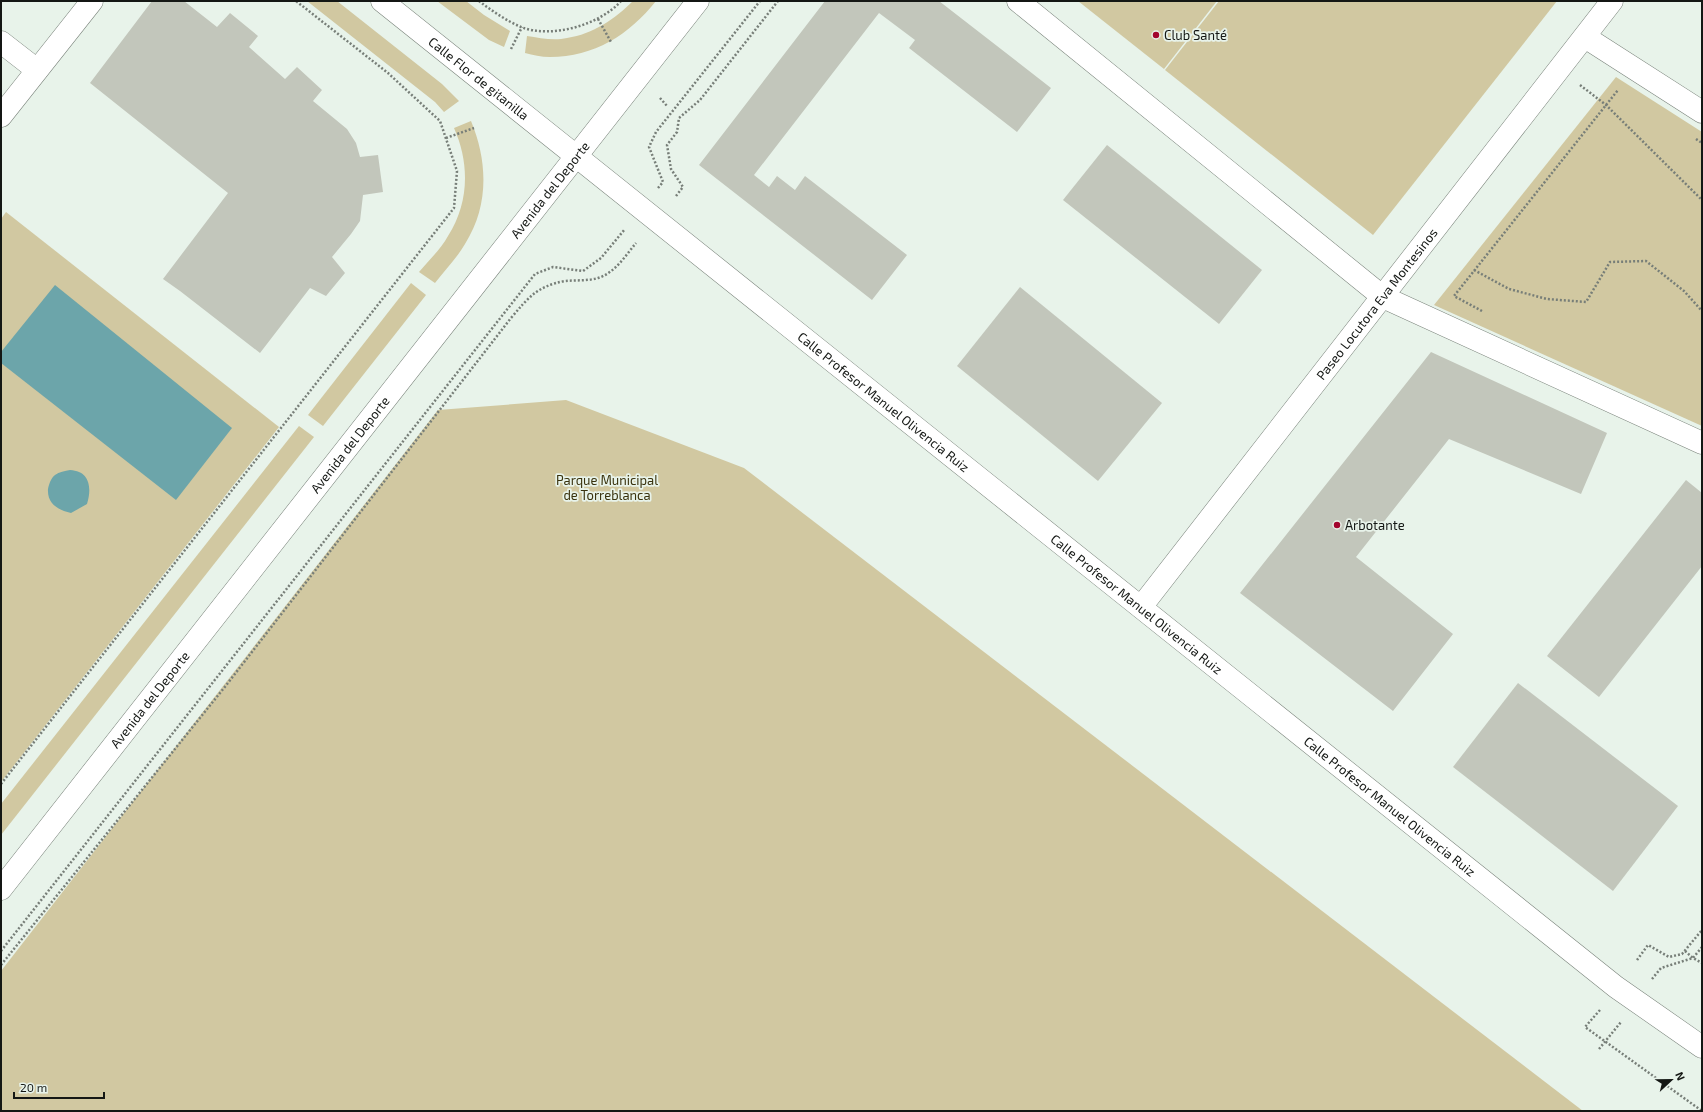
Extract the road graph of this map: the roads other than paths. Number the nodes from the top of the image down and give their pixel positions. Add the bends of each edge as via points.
1 (92, 1) edge
2 (382, 1) edge
3 (698, 1) edge
4 (1018, 1) edge
5 (1612, 1) edge
6 (1585, 37) junction
7 (1, 42) edge
8 (37, 70) junction
9 (1702, 112) edge
10 (1, 116) edge
11 (576, 156) junction
12 (1383, 297) junction
13 (1702, 443) edge
14 (1141, 607) junction
15 (1, 889) edge
16 (1702, 1046) edge

1 - 8 street
2 - 11 street, Calle Flor de gitanilla
3 - 11 street, Avenida del Deporte
4 - 12 street
5 - 6 street, Paseo Locutora Eva Montesinos
6 - 9 street
6 - 12 street, Paseo Locutora Eva Montesinos
7 - 8 street
8 - 10 street
11 - 14 street, Calle Profesor Manuel Olivencia Ruiz
11 - 15 street, Avenida del Deporte
12 - 13 street
12 - 14 street, Paseo Locutora Eva Montesinos
14 - 16 street, Calle Profesor Manuel Olivencia Ruiz via 1616,987

